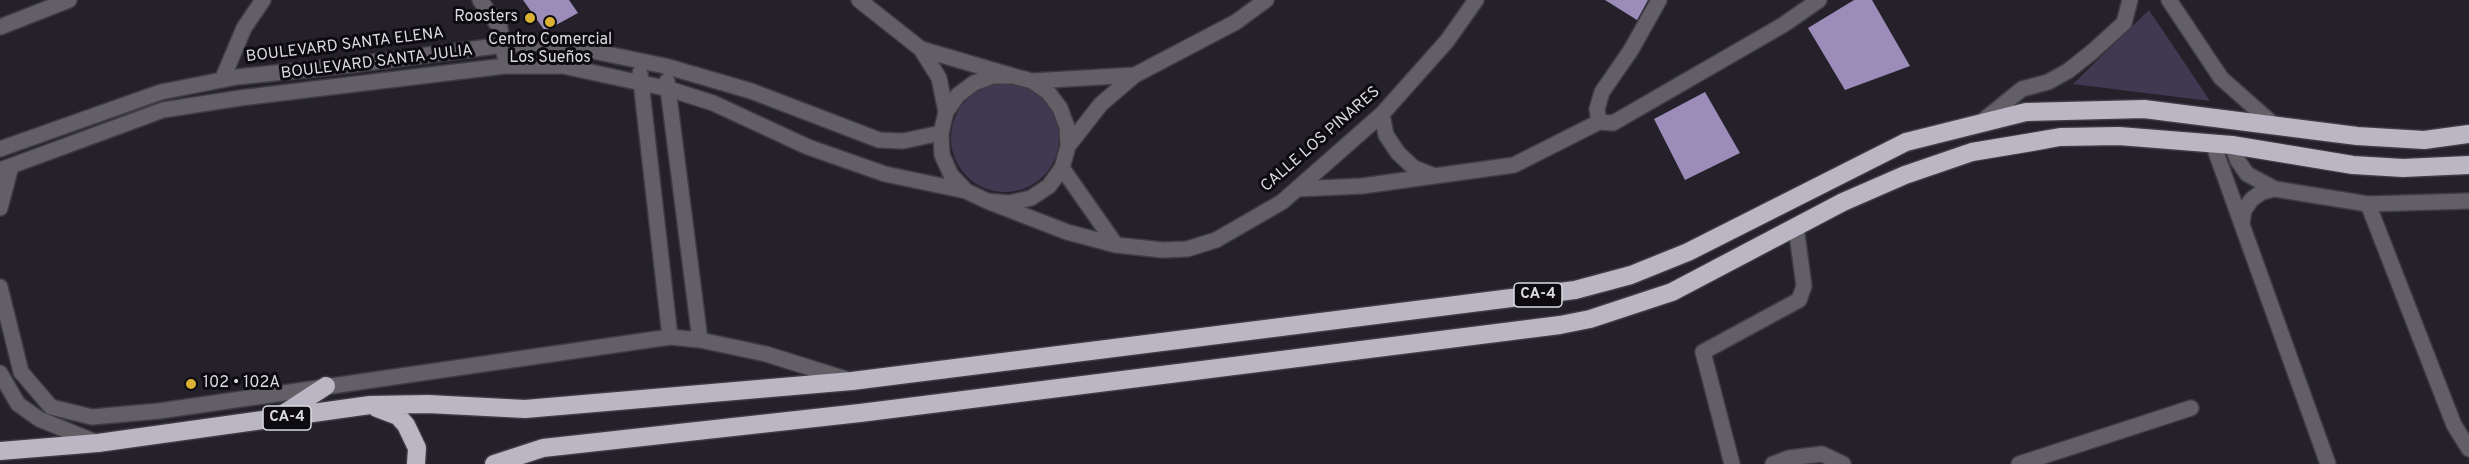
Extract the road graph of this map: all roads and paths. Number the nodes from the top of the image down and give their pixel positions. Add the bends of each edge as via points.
1 (69, 0) edge
2 (263, 0) edge
3 (480, 0) edge
4 (860, 0) edge
5 (1266, 0) edge
6 (1476, 0) edge
7 (1659, 0) edge
8 (1819, 0) edge
9 (2130, 0) edge
10 (2169, 0) edge
11 (0, 27) edge
12 (504, 45) junction
13 (921, 49) junction
14 (640, 61) junction
15 (505, 66) junction
16 (665, 66) junction
17 (1135, 75) junction
18 (1012, 76) junction
19 (222, 80) junction
20 (1032, 81) junction
21 (641, 82) junction
22 (669, 89) junction
23 (946, 112) junction
24 (1382, 114) junction
25 (1599, 122) junction
26 (1980, 123) junction
27 (2273, 124) junction
28 (940, 133) junction
29 (2469, 134) edge
30 (2213, 144) junction
31 (1068, 146) junction
32 (2232, 146) junction
33 (0, 148) edge
34 (2469, 165) edge
35 (5, 168) edge
36 (1062, 168) junction
37 (1438, 177) junction
38 (1297, 189) junction
39 (2275, 189) junction
40 (966, 191) junction
41 (987, 201) junction
42 (2469, 201) edge
43 (2368, 204) junction
44 (0, 208) edge
45 (2242, 223) junction
46 (1796, 227) junction
47 (1116, 245) junction
48 (0, 287) edge
49 (670, 337) junction
50 (700, 340) junction
51 (1, 378) edge
52 (852, 381) junction
53 (326, 386) junction
54 (370, 405) junction
55 (2191, 408) dead end
56 (276, 419) junction
57 (98, 443) junction
58 (2469, 449) edge
59 (0, 451) edge
60 (416, 464) edge
61 (494, 464) edge
62 (1732, 464) edge
63 (1773, 464) edge
64 (1843, 464) edge
65 (2019, 464) edge
66 (2328, 464) edge

1 - 11 street
2 - 19 street via 244,28
3 - 12 street via 500,28
4 - 13 street
5 - 17 street via 1236,22
6 - 24 street, CALLE LOS PINARES via 1447,41
7 - 25 street via 1602,92 1597,109
8 - 25 street via 1677,88 1613,123
9 - 26 street via 2124,22 2092,52 2048,82 2022,90
10 - 27 street via 2221,78
12 - 14 street, BOULEVARD SANTA ELENA via 554,43
12 - 15 street
12 - 19 street, BOULEVARD SANTA ELENA
13 - 18 street
13 - 23 street via 939,78
14 - 16 street, BOULEVARD SANTA ELENA
14 - 21 street
15 - 21 street, BOULEVARD SANTA JULIA via 563,66
15 - 35 street, BOULEVARD SANTA JULIA via 163,110
16 - 22 street
16 - 28 street, BOULEVARD SANTA ELENA via 751,91 879,140 903,141
17 - 20 street
17 - 31 street via 1101,104
18 - 20 street
18 - 23 street via 993,76 974,83 958,95
19 - 33 street, BOULEVARD SANTA ELENA via 160,92
20 - 31 street via 1060,108
21 - 22 street, BOULEVARD SANTA JULIA
21 - 49 street
22 - 40 street, BOULEVARD SANTA JULIA via 712,103 808,147 885,174
22 - 50 street
23 - 28 street
24 - 37 street via 1386,135 1398,153 1414,168
24 - 38 street, CALLE LOS PINARES
25 - 37 street via 1514,165
26 - 27 highway, CA-4 via 2026,112 2101,108
26 - 52 highway, CA-4 via 1906,142 1688,252 1603,283 1394,314
27 - 29 highway, CA-4 via 2357,136 2424,140
28 - 40 street via 942,155 951,175
30 - 32 highway, CA-4
30 - 45 street
30 - 46 highway, CA-4 via 2092,136 1980,150 1905,175
31 - 36 street
32 - 34 highway, CA-4 via 2361,166
32 - 39 street via 2247,174
35 - 44 street
36 - 41 street via 1049,186 1030,198 1009,204
36 - 47 street
37 - 38 street
38 - 47 street, CALLE LOS PINARES via 1282,202 1216,240 1187,249
39 - 43 street
39 - 45 street via 2252,199 2244,210
40 - 41 street
41 - 47 street, CALLE LOS PINARES via 1067,232
42 - 43 street
43 - 58 street via 2454,425
45 - 66 street
46 - 61 highway, CA-4 via 1672,292 1560,325 861,413 543,447
46 - 62 street via 1804,286 1799,300 1703,352
48 - 53 street via 21,372 51,406 92,417
49 - 50 street
49 - 53 street
50 - 52 street via 766,354
51 - 57 street via 18,404 39,419
52 - 54 highway, CA-4 via 525,409
53 - 56 highway
54 - 56 highway, CA-4
54 - 60 highway via 398,416 406,425 417,448
55 - 65 street
56 - 57 highway, CA-4
57 - 59 highway, CA-4
63 - 64 street via 1822,454

